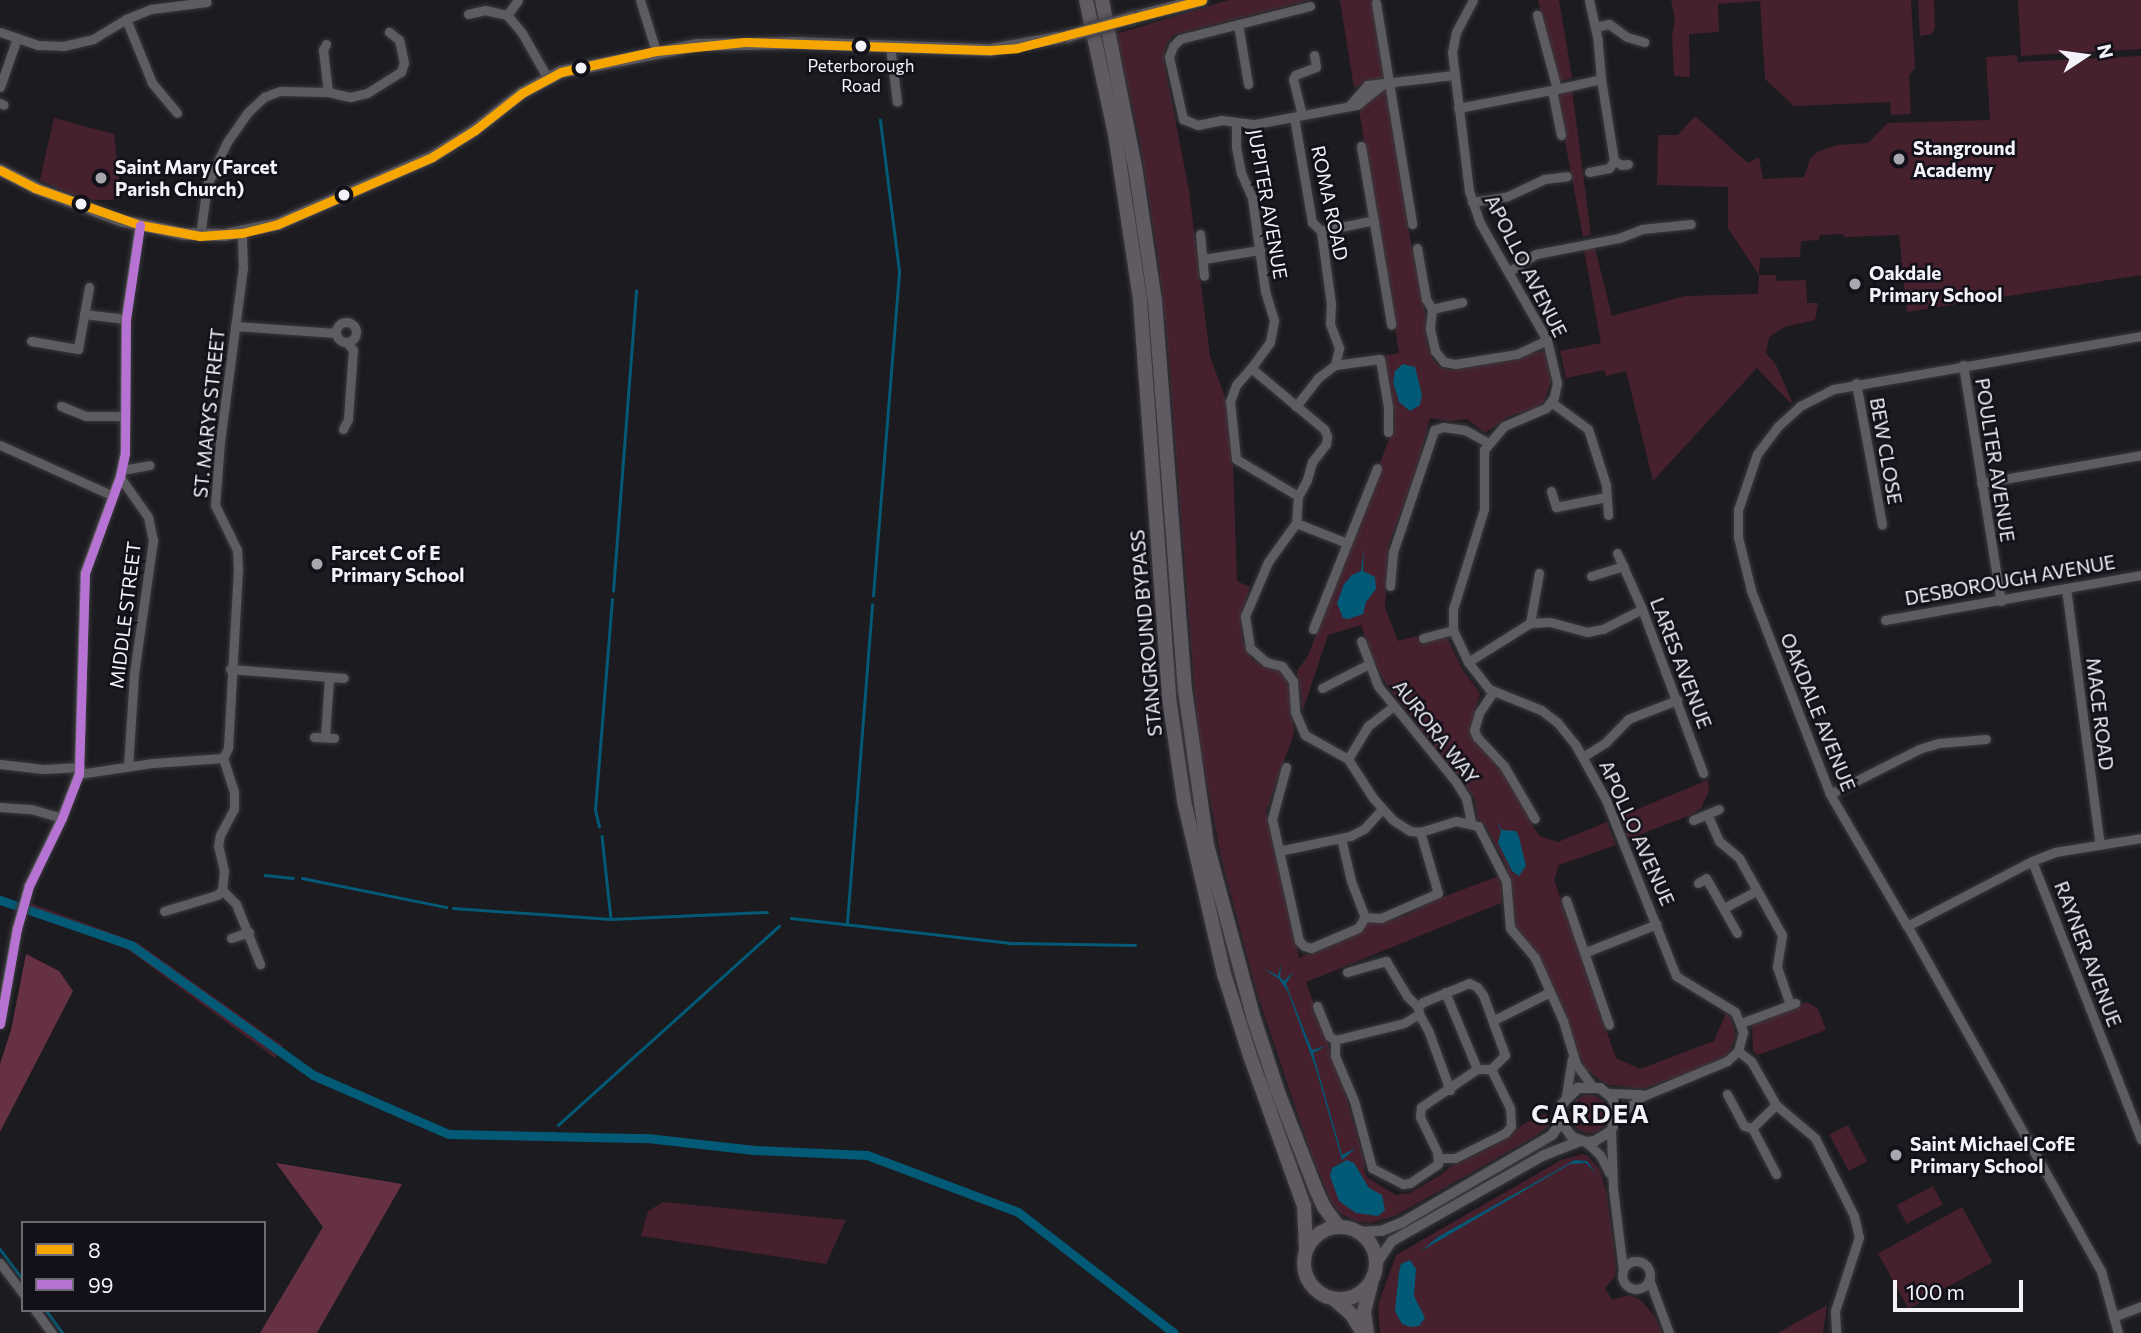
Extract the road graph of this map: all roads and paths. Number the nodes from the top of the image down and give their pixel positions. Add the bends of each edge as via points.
1 (518, 0) edge
2 (640, 0) edge
3 (1086, 0) edge
4 (1102, 0) edge
5 (1202, 0) edge
6 (1473, 0) edge
7 (1589, 0) edge
8 (207, 2) dead end
9 (1376, 3) dead end
10 (1310, 6) dead end
11 (468, 14) dead end
12 (507, 15) junction
13 (1537, 15) dead end
14 (126, 19) junction
15 (1238, 24) junction
16 (1595, 27) junction
17 (0, 32) edge
18 (389, 32) dead end
19 (17, 38) junction
20 (1644, 42) dead end
21 (326, 44) dead end
22 (890, 46) junction
23 (656, 51) junction
24 (1314, 55) dead end
25 (1453, 75) junction
26 (547, 77) junction
27 (1601, 79) junction
28 (1248, 84) dead end
29 (1386, 84) junction
30 (0, 87) edge
31 (1554, 89) junction
32 (328, 92) junction
33 (897, 102) dead end
34 (1458, 108) junction
35 (177, 113) dead end
36 (1298, 116) junction
37 (1236, 122) junction
38 (1561, 135) dead end
39 (1362, 146) dead end
40 (1614, 161) junction
41 (1628, 164) dead end
42 (0, 170) edge
43 (1589, 172) dead end
44 (1567, 176) dead end
45 (1472, 202) junction
46 (1374, 220) junction
47 (1412, 224) dead end
48 (1690, 224) dead end
49 (140, 225) junction
50 (1321, 231) junction
51 (242, 233) junction
52 (1200, 234) dead end
53 (200, 236) junction
54 (1417, 248) dead end
55 (1260, 250) junction
56 (1203, 258) junction
57 (1508, 272) junction
58 (1204, 276) dead end
59 (89, 287) dead end
60 (229, 297) dead end
61 (239, 298) junction
62 (1462, 302) dead end
63 (1432, 309) junction
64 (84, 314) junction
65 (126, 319) junction
66 (1391, 324) dead end
67 (235, 326) junction
68 (336, 333) junction
69 (2141, 336) edge
70 (1547, 340) junction
71 (31, 341) dead end
72 (347, 342) junction
73 (1335, 365) junction
74 (1963, 365) junction
75 (1251, 368) junction
76 (1856, 383) junction
77 (1551, 402) junction
78 (1296, 405) junction
79 (61, 406) dead end
80 (124, 416) junction
81 (343, 429) dead end
82 (1388, 432) dead end
83 (1488, 443) junction
84 (0, 445) edge
85 (2141, 455) edge
86 (150, 465) dead end
87 (1377, 468) dead end
88 (121, 474) junction
89 (1981, 483) junction
90 (1551, 491) dead end
91 (111, 495) junction
92 (1298, 496) junction
93 (1606, 497) junction
94 (1608, 514) dead end
95 (1296, 523) junction
96 (1882, 525) dead end
97 (1347, 543) junction
98 (1617, 553) dead end
99 (1623, 566) junction
100 (1539, 573) dead end
101 (2141, 575) edge
102 (1591, 576) dead end
103 (1390, 586) dead end
104 (2066, 588) junction
105 (2001, 601) junction
106 (1642, 610) junction
107 (1885, 620) dead end
108 (1530, 623) junction
109 (1313, 629) dead end
110 (1453, 630) junction
111 (1423, 638) dead end
112 (1361, 642) dead end
113 (1468, 662) junction
114 (1367, 665) junction
115 (230, 669) junction
116 (329, 678) junction
117 (344, 678) dead end
118 (1322, 688) dead end
119 (1493, 692) junction
120 (1676, 700) junction
121 (1394, 706) junction
122 (314, 737) dead end
123 (1986, 739) dead end
124 (1584, 756) junction
125 (223, 758) junction
126 (1348, 759) junction
127 (0, 764) edge
128 (128, 766) junction
129 (1286, 767) dead end
130 (80, 770) junction
131 (1703, 772) dead end
132 (1830, 794) junction
133 (0, 807) edge
134 (1719, 808) dead end
135 (1382, 809) junction
136 (1707, 814) junction
137 (62, 818) junction
138 (1535, 819) dead end
139 (1693, 820) dead end
140 (1471, 822) junction
141 (1420, 832) junction
142 (1341, 838) junction
143 (2141, 838) edge
144 (2100, 845) junction
145 (1279, 852) junction
146 (2032, 860) junction
147 (1698, 883) dead end
148 (222, 890) junction
149 (1756, 891) junction
150 (1566, 900) dead end
151 (1724, 908) junction
152 (164, 911) dead end
153 (1365, 916) junction
154 (1657, 924) junction
155 (1908, 926) junction
156 (249, 932) junction
157 (1737, 933) dead end
158 (231, 938) dead end
159 (1586, 952) junction
160 (260, 964) dead end
161 (1347, 972) dead end
162 (1445, 992) junction
163 (1548, 993) junction
164 (1614, 999) dead end
165 (1603, 1003) junction
166 (1317, 1006) dead end
167 (1419, 1011) junction
168 (1, 1017) edge
169 (1494, 1020) junction
170 (1741, 1023) junction
171 (1609, 1025) dead end
172 (1335, 1040) junction
173 (1571, 1050) junction
174 (1738, 1051) junction
175 (1477, 1069) junction
176 (1490, 1069) junction
177 (1592, 1086) junction
178 (1450, 1090) junction
179 (1654, 1091) junction
180 (1607, 1093) junction
181 (1727, 1094) dead end
182 (1566, 1096) junction
183 (1776, 1105) junction
184 (1617, 1116) junction
185 (1561, 1122) junction
186 (1752, 1128) junction
187 (1611, 1131) junction
188 (2141, 1139) edge
189 (1583, 1142) junction
190 (1438, 1158) junction
191 (1776, 1174) dead end
192 (1613, 1189) junction
193 (1338, 1226) junction
194 (1359, 1232) junction
195 (1620, 1236) junction
196 (1306, 1249) junction
197 (1637, 1262) junction
198 (0, 1263) edge
199 (1377, 1263) junction
200 (1623, 1271) junction
201 (1649, 1279) junction
202 (1372, 1281) junction
203 (1636, 1289) junction
204 (21, 1291) edge
205 (1335, 1300) junction
206 (2141, 1306) edge
207 (36, 1312) edge
208 (1660, 1312) junction
209 (2113, 1317) junction
210 (52, 1333) edge
211 (1365, 1333) edge
212 (1669, 1333) edge
213 (1836, 1333) edge
214 (2118, 1333) edge

1 - 12 street
2 - 23 street
3 - 196 main road, STANGROUND BYPASS via 1115,134 1140,300 1169,698 1184,801 1224,974 1304,1206
4 - 193 main road, STANGROUND BYPASS via 1135,166 1155,301 1185,690 1207,845 1278,1092 1324,1207
5 - 22 main road, bridge via 1068,36 992,50
6 - 25 street, APOLLO AVENUE via 1456,32
7 - 16 street
8 - 14 street via 151,9
9 - 29 street
10 - 15 street
11 - 12 street via 485,10
12 - 26 street
13 - 31 street
14 - 19 street via 76,44 52,47
14 - 35 street via 152,83
15 - 28 street
15 - 37 street via 1181,39 1172,46 1169,57 1183,120 1198,125
16 - 20 street via 1609,24
16 - 27 street
17 - 19 street
18 - 32 street via 399,40 404,63 401,72 367,93 350,97
19 - 30 street
21 - 32 street
22 - 23 main road via 746,42
22 - 33 street
23 - 26 main road
24 - 36 street, ROMA ROAD via 1316,67 1293,79
25 - 29 street
25 - 34 street, APOLLO AVENUE
26 - 51 main road via 432,157 278,224
27 - 31 street
27 - 40 street
29 - 36 street via 1362,103
29 - 47 street via 1406,161
31 - 34 street
31 - 38 street
32 - 53 street via 262,95 227,142 207,185
34 - 45 street, APOLLO AVENUE
36 - 37 street via 1255,124
36 - 50 street, ROMA ROAD via 1312,222
37 - 55 street, JUPITER AVENUE via 1236,147 1252,198
39 - 46 street
40 - 41 street
40 - 43 street
42 - 49 main road via 35,188
44 - 45 street via 1544,179 1508,196
45 - 57 street, APOLLO AVENUE
46 - 50 street
46 - 66 street
48 - 57 street via 1642,229 1536,254
49 - 53 main road
49 - 65 street
50 - 73 street, ROMA ROAD via 1331,324 1339,348
51 - 53 main road
51 - 61 street, ST. MARYS STREET
52 - 56 street
54 - 63 street
55 - 56 street
55 - 75 street, JUPITER AVENUE via 1274,321 1269,342
56 - 58 street
57 - 70 street, APOLLO AVENUE
59 - 64 street
60 - 61 street
61 - 67 street, ST. MARYS STREET
62 - 63 street
63 - 70 street via 1430,329 1435,351 1444,362 1517,354
64 - 65 street
64 - 71 street via 78,349
65 - 80 street
67 - 68 street
67 - 115 street, ST. MARYS STREET via 215,505 237,550
68 - 72 street
68 - 72 street via 340,324 352,325 355,333
69 - 74 street, OAKDALE AVENUE
70 - 77 street, APOLLO AVENUE via 1557,383
72 - 81 street via 353,351 348,419
73 - 78 street
73 - 82 street via 1380,359
74 - 76 street, OAKDALE AVENUE
74 - 89 street, POULTER AVENUE
75 - 78 street
75 - 92 street, JUPITER AVENUE via 1230,401 1236,459
76 - 96 street, BEW CLOSE
76 - 132 street, OAKDALE AVENUE via 1813,398 1777,427 1757,454 1738,510 1738,537 1752,590
77 - 83 street via 1541,412 1504,426
77 - 93 street via 1588,429
78 - 92 street via 1327,436
79 - 80 street via 86,416
80 - 88 street
83 - 103 street via 1465,429 1434,430 1398,533
83 - 110 street via 1482,460 1482,518 1453,609
84 - 91 street
85 - 89 street
86 - 88 street
87 - 97 street
88 - 91 street
88 - 128 street, MIDDLE STREET via 148,517 153,540 134,674
89 - 105 street, POULTER AVENUE
90 - 93 street via 1556,507
91 - 130 street via 85,573
92 - 95 street
93 - 94 street
95 - 97 street
95 - 126 street via 1268,562 1245,616 1250,648 1266,662 1282,666 1293,681 1296,712 1305,736
97 - 109 street
98 - 99 street, LARES AVENUE
99 - 102 street
99 - 106 street, LARES AVENUE
100 - 108 street
101 - 104 street, DESBOROUGH AVENUE
104 - 105 street, DESBOROUGH AVENUE
104 - 144 street, MACE ROAD
105 - 107 street, DESBOROUGH AVENUE
106 - 108 street via 1587,632 1550,622
106 - 120 street, LARES AVENUE
108 - 113 street
110 - 111 street
110 - 113 street, APOLLO AVENUE
112 - 114 street, AURORA WAY
113 - 119 street, APOLLO AVENUE
114 - 118 street
114 - 121 street, AURORA WAY
115 - 116 street
115 - 125 street, ST. MARYS STREET via 228,748
116 - 117 street
116 - 122 street via 330,738
119 - 124 street, APOLLO AVENUE via 1541,710
119 - 138 street via 1474,730 1518,781
120 - 124 street via 1628,719 1605,743
120 - 131 street, LARES AVENUE
121 - 126 street via 1368,726
121 - 140 street, AURORA WAY via 1456,782 1466,798
123 - 132 street via 1919,749
124 - 154 street, APOLLO AVENUE
125 - 128 street
125 - 148 street via 234,792 234,809 218,846 224,871
126 - 135 street
127 - 130 street
128 - 130 street
129 - 145 street via 1273,805
130 - 137 street
132 - 155 street, OAKDALE AVENUE
133 - 137 street via 10,802
134 - 136 street
135 - 141 street via 1403,827
135 - 142 street via 1364,829
136 - 139 street
136 - 149 street via 1719,841 1739,858
137 - 168 street via 29,886
140 - 141 street via 1456,821
140 - 163 street via 1485,835 1501,868 1510,928 1535,958
141 - 153 street via 1438,893 1381,918
142 - 145 street
142 - 153 street
143 - 144 street
144 - 146 street
145 - 153 street via 1299,941 1304,946 1311,948 1358,928
146 - 155 street
146 - 188 street, RAYNER AVENUE
147 - 151 street via 1706,878
148 - 152 street
148 - 156 street via 236,904
149 - 151 street
149 - 170 street via 1782,935 1777,967 1793,1004
150 - 159 street via 1576,915
151 - 157 street
154 - 159 street
154 - 170 street, APOLLO AVENUE via 1676,976 1729,1007
155 - 209 street, OAKDALE AVENUE via 2101,1271
156 - 158 street
156 - 160 street
159 - 165 street
161 - 167 street via 1386,961
162 - 167 street
162 - 169 street via 1469,983 1477,987
162 - 175 street
163 - 169 street
163 - 173 street
164 - 165 street
165 - 171 street
166 - 172 street
167 - 172 street via 1404,1023
167 - 178 street
169 - 176 street via 1505,1055
170 - 174 street via 1743,1039
172 - 190 street via 1335,1056 1354,1101 1372,1168 1403,1184 1410,1183 1434,1170
173 - 177 street
173 - 182 street
174 - 179 street via 1716,1068
174 - 183 street via 1751,1061
175 - 176 street
175 - 178 street
176 - 190 street via 1510,1108 1511,1126 1465,1154
177 - 180 street
177 - 182 street
178 - 190 street via 1421,1107 1420,1117
179 - 180 street
179 - 184 street
180 - 184 street
181 - 186 street via 1744,1126
182 - 185 street
183 - 186 street
183 - 213 street via 1815,1138 1857,1225 1857,1247 1835,1311
184 - 187 street
185 - 189 street via 1572,1137
185 - 194 street via 1544,1140 1401,1223 1381,1231
186 - 191 street
187 - 189 street via 1604,1138
187 - 192 street
189 - 192 street via 1607,1166
189 - 199 street via 1542,1156 1392,1241
192 - 195 street
193 - 194 main road
193 - 196 main road via 1319,1233
194 - 199 main road via 1368,1240
195 - 197 street via 1624,1249
195 - 200 street
196 - 205 main road via 1303,1266 1308,1282
197 - 200 street
197 - 201 street via 1648,1270
198 - 204 street
199 - 202 main road
200 - 203 street via 1625,1283
201 - 203 street
201 - 208 street
202 - 205 main road via 1356,1296
202 - 211 main road via 1364,1312
203 - 208 street
205 - 211 main road
206 - 209 street
207 - 210 street
208 - 212 street
209 - 214 street, OAKDALE AVENUE

